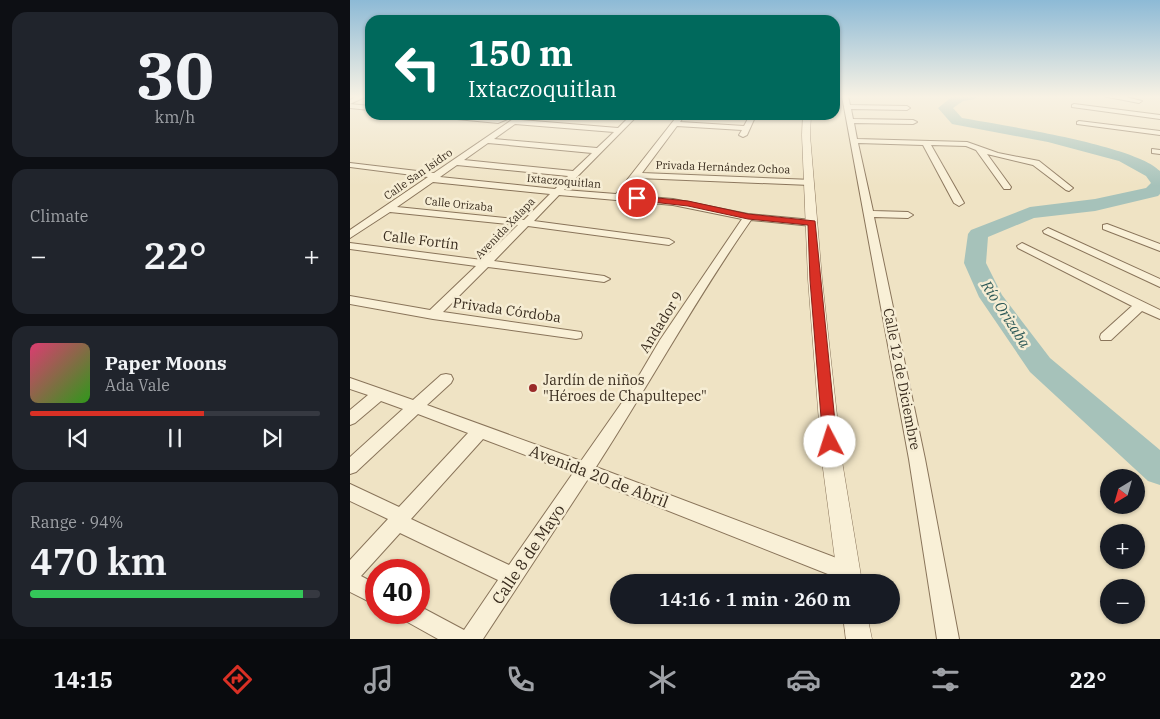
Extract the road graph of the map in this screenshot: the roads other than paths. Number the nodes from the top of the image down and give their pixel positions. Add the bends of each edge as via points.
1 (505, 126) edge
2 (580, 126) edge
3 (624, 126) edge
4 (675, 126) edge
5 (723, 126) edge
6 (747, 126) edge
7 (807, 126) edge
8 (850, 126) edge
9 (1102, 126) edge
10 (620, 130) junction
11 (1160, 133) edge
12 (486, 141) junction
13 (853, 141) junction
14 (926, 143) junction
15 (977, 147) junction
16 (599, 150) junction
17 (456, 162) junction
18 (350, 165) edge
19 (574, 174) junction
20 (636, 174) junction
21 (434, 178) junction
22 (810, 182) junction
23 (1008, 187) dead end
24 (1069, 188) dead end
25 (556, 192) junction
26 (619, 197) junction
27 (959, 203) dead end
28 (388, 209) junction
29 (868, 214) junction
30 (908, 215) dead end
31 (748, 216) junction
32 (812, 223) junction
33 (527, 224) junction
34 (1108, 227) dead end
35 (1048, 231) dead end
36 (350, 235) edge
37 (669, 242) dead end
38 (350, 246) edge
39 (1022, 246) dead end
40 (1160, 248) edge
41 (488, 263) junction
42 (604, 278) dead end
43 (1160, 283) edge
44 (350, 300) edge
45 (1141, 305) junction
46 (1160, 314) edge
47 (433, 315) junction
48 (576, 335) dead end
49 (1106, 337) dead end
50 (446, 379) dead end
51 (350, 383) edge
52 (378, 395) junction
53 (416, 408) junction
54 (350, 419) edge
55 (479, 432) junction
56 (350, 467) edge
57 (585, 470) junction
58 (350, 492) edge
59 (399, 519) junction
60 (350, 574) edge
61 (842, 574) edge
62 (849, 574) edge
63 (512, 577) junction
64 (350, 581) edge
65 (365, 589) edge
66 (430, 623) edge
67 (856, 624) edge
68 (459, 639) edge
69 (470, 639) edge
70 (859, 639) edge
71 (948, 639) edge

1 - 12 street, Calle San Isidro
2 - 10 street
3 - 10 street, Avenida Xalapa
4 - 20 street
5 - 6 street via 744,132
7 - 22 street
8 - 13 street, Calle 12 de Diciembre
9 - 11 street
10 - 16 street, Avenida Xalapa
12 - 16 street
12 - 17 street, Calle San Isidro
13 - 14 street
13 - 29 street, Calle 12 de Diciembre
14 - 15 street
14 - 27 street
15 - 23 street
15 - 24 street via 996,155 1036,163
16 - 19 street, Avenida Xalapa
17 - 19 street
17 - 21 street, Calle San Isidro
18 - 21 street, Ixtaczoquitlan
19 - 25 street, Avenida Xalapa
20 - 22 street, Privada Hernández Ochoa
20 - 26 street
21 - 25 street, Ixtaczoquitlan
21 - 28 street, Calle San Isidro
22 - 32 street
25 - 26 street, Ixtaczoquitlan
25 - 33 street, Avenida Xalapa
26 - 31 street, Ixtaczoquitlan via 688,204
28 - 33 street, Calle Orizaba
28 - 36 street, Calle San Isidro
29 - 30 street
29 - 71 street, Calle 12 de Diciembre via 918,459
31 - 32 street, Ixtaczoquitlan
31 - 57 street, Andador 9
32 - 62 street via 832,461
33 - 37 street, Calle Orizaba
33 - 41 street, Avenida Xalapa
34 - 40 street
35 - 43 street
38 - 41 street, Calle Fortín
39 - 45 street
41 - 42 street, Calle Fortín
41 - 47 street, Avenida Xalapa
44 - 47 street, Privada Córdoba
45 - 46 street
45 - 49 street
47 - 48 street, Privada Córdoba
50 - 53 street
51 - 52 street, Avenida 20 de Abril
52 - 53 street, Avenida 20 de Abril
52 - 54 street
53 - 55 street, Avenida 20 de Abril
53 - 56 street
55 - 57 street, Avenida 20 de Abril
55 - 59 street
57 - 61 street, Avenida 20 de Abril
57 - 63 street, Calle 8 de Mayo
58 - 59 street
59 - 60 street
59 - 63 street
63 - 69 street, Calle 8 de Mayo
64 - 65 street
66 - 68 street
67 - 70 street

